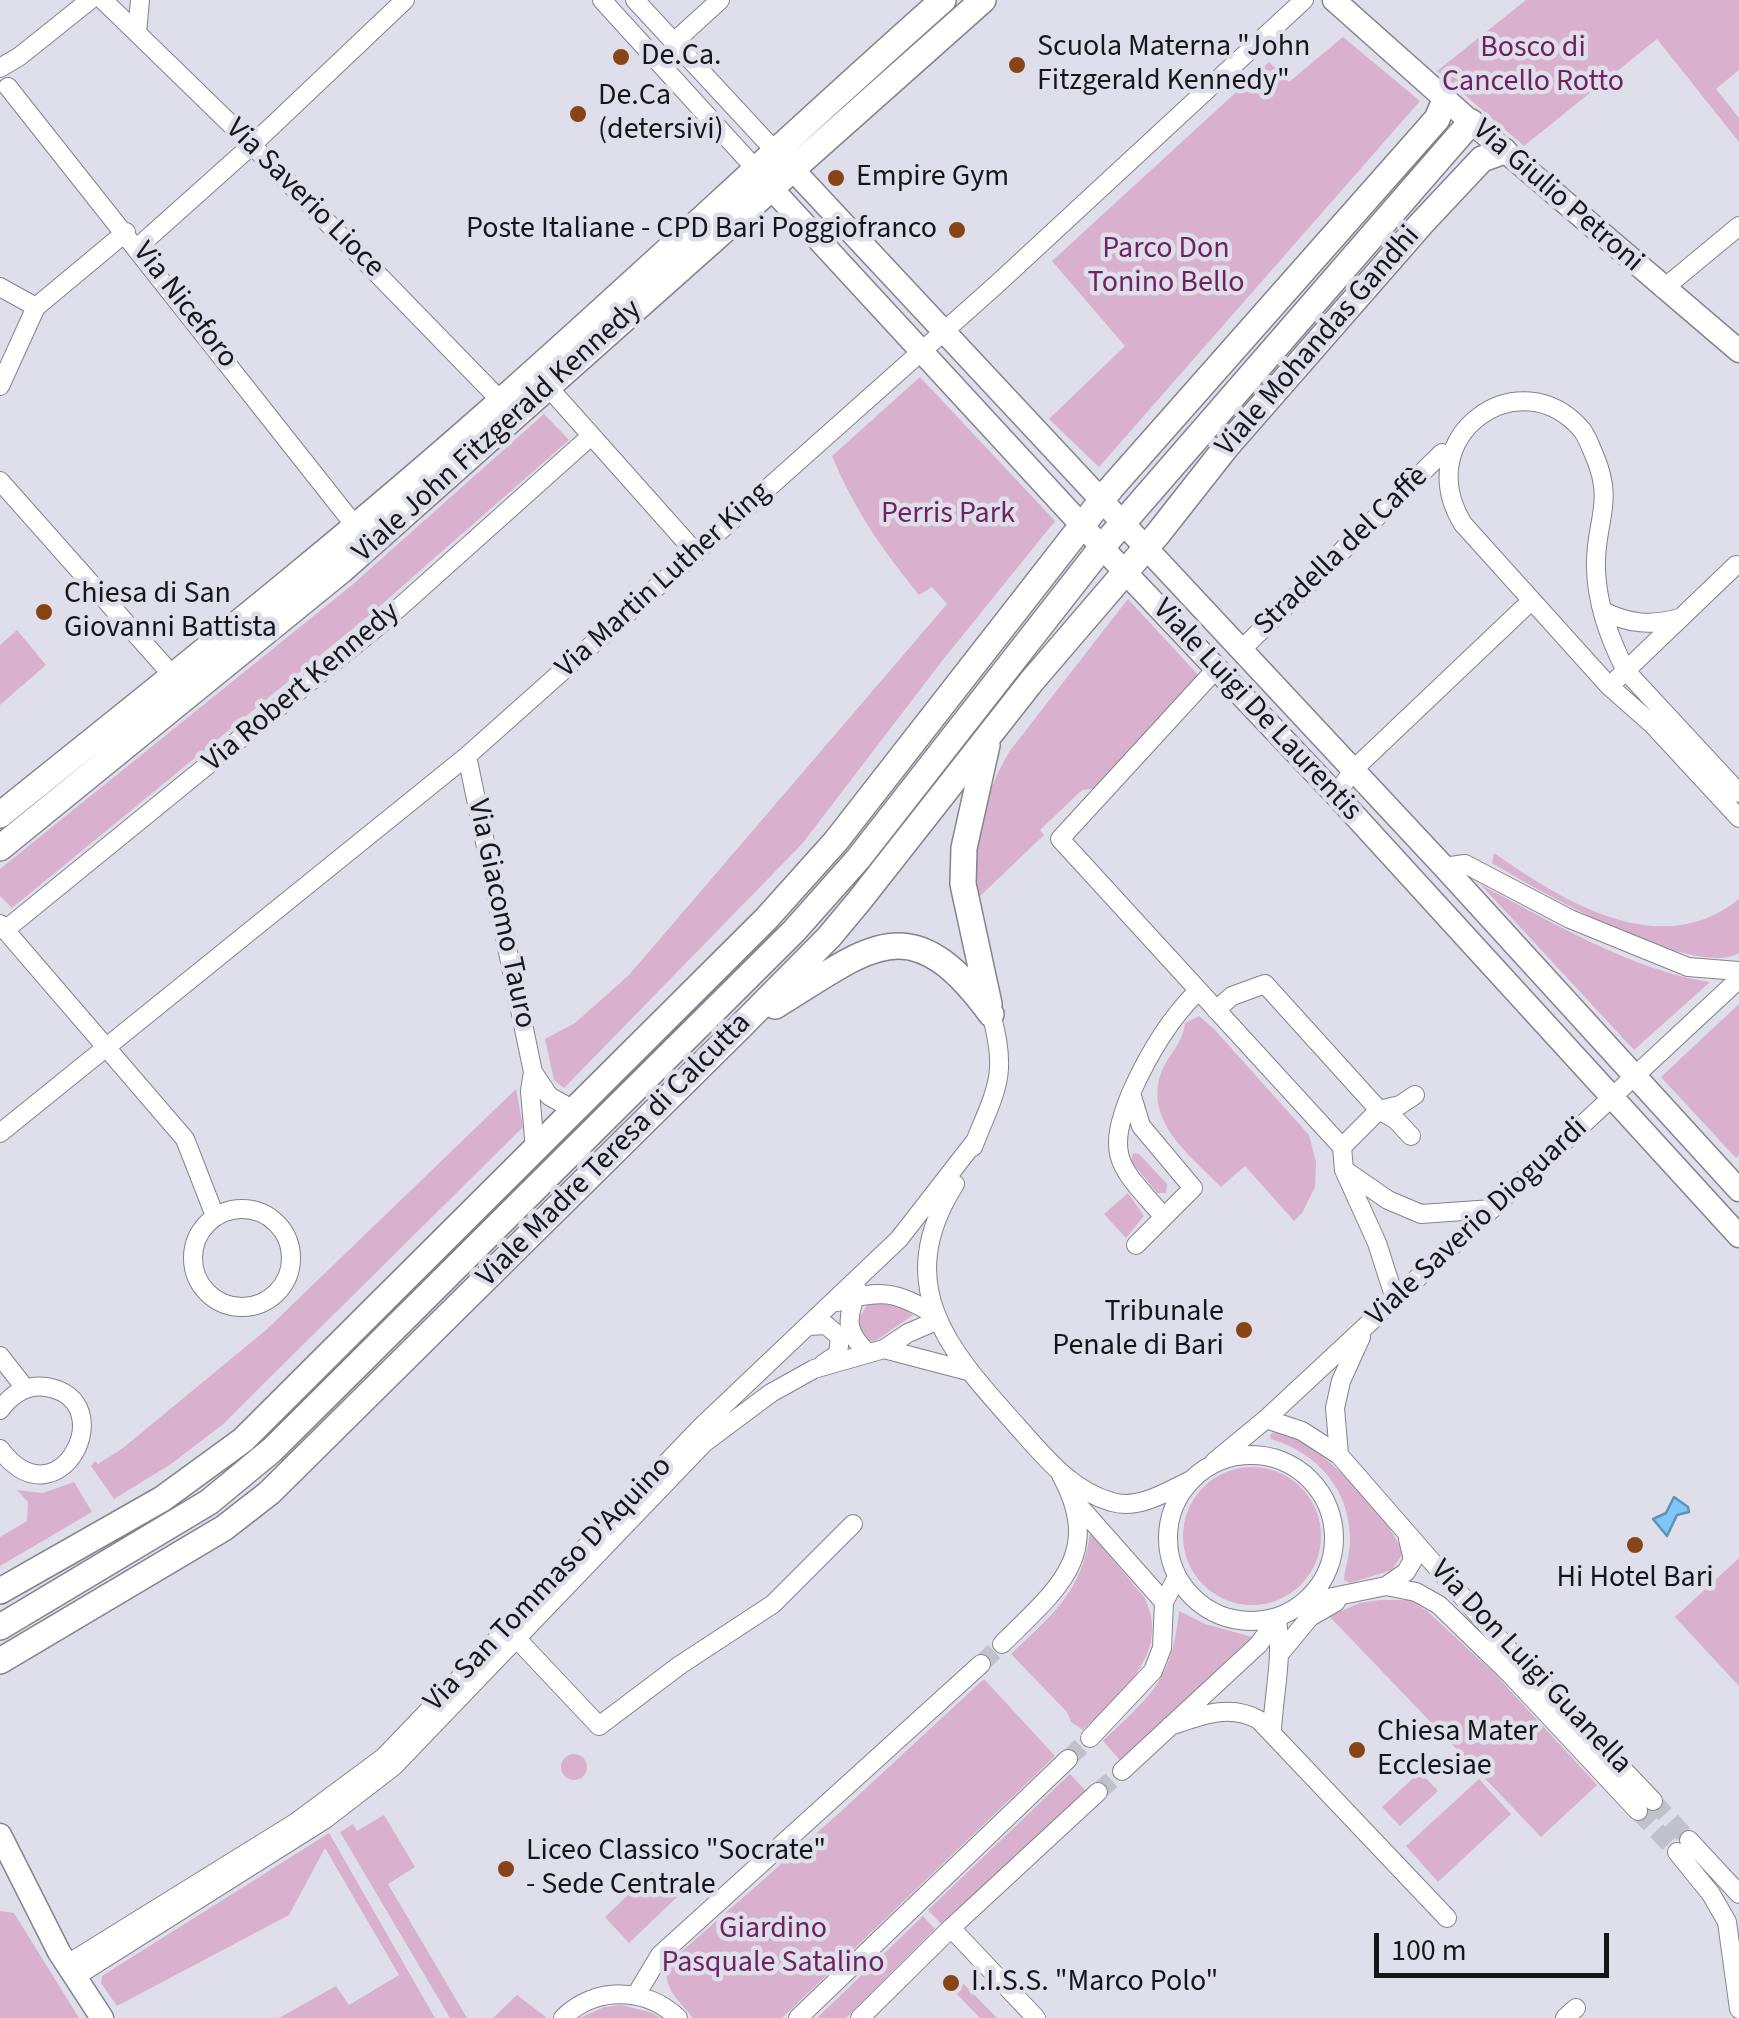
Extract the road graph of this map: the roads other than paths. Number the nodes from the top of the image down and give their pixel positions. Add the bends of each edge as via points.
1 (90, 0) edge
2 (103, 0) edge
3 (140, 0) edge
4 (405, 0) edge
5 (602, 0) edge
6 (636, 0) edge
7 (720, 0) edge
8 (943, 0) edge
9 (982, 0) edge
10 (1304, 0) edge
11 (1334, 0) edge
12 (137, 33) junction
13 (674, 42) junction
14 (0, 68) edge
15 (8, 86) dead end
16 (1445, 100) junction
17 (1470, 122) junction
18 (252, 145) junction
19 (1504, 150) junction
20 (764, 159) junction
21 (794, 168) junction
22 (771, 188) junction
23 (1421, 224) junction
24 (1739, 226) edge
25 (1380, 228) junction
26 (126, 232) junction
27 (138, 247) junction
28 (0, 287) edge
29 (1663, 288) junction
30 (36, 307) junction
31 (945, 330) junction
32 (922, 350) junction
33 (1739, 351) edge
34 (1216, 374) junction
35 (541, 380) junction
36 (0, 386) edge
37 (501, 401) junction
38 (1225, 405) junction
39 (591, 436) junction
40 (1442, 453) dead end
41 (0, 481) edge
42 (1102, 500) junction
43 (1123, 524) junction
44 (1083, 526) junction
45 (356, 527) junction
46 (1102, 546) junction
47 (1144, 546) junction
48 (696, 553) junction
49 (1736, 564) dead end
50 (1124, 571) junction
51 (1532, 601) junction
52 (1603, 611) junction
53 (1680, 618) junction
54 (1242, 650) junction
55 (1019, 653) junction
56 (1216, 668) junction
57 (1626, 671) junction
58 (1031, 682) junction
59 (182, 685) junction
60 (1610, 686) junction
61 (990, 735) junction
62 (467, 756) junction
63 (1353, 770) junction
64 (1739, 793) edge
65 (1336, 795) junction
66 (0, 815) edge
67 (1739, 818) edge
68 (0, 848) edge
69 (1444, 867) junction
70 (1420, 888) junction
71 (2, 927) edge
72 (1739, 975) edge
73 (1198, 991) junction
74 (1216, 1010) junction
75 (992, 1014) junction
76 (740, 1027) junction
77 (106, 1046) junction
78 (533, 1072) junction
79 (1634, 1077) junction
80 (1131, 1093) junction
81 (1415, 1095) dead end
82 (1612, 1098) junction
83 (574, 1110) junction
84 (1379, 1110) junction
85 (0, 1133) edge
86 (1411, 1136) dead end
87 (976, 1140) junction
88 (1154, 1145) junction
89 (1342, 1148) junction
90 (535, 1150) junction
91 (1117, 1155) junction
92 (1344, 1170) junction
93 (1739, 1190) edge
94 (1493, 1209) junction
95 (215, 1216) junction
96 (1163, 1216) junction
97 (1739, 1236) edge
98 (1136, 1245) dead end
99 (869, 1269) junction
100 (855, 1297) junction
101 (1396, 1299) junction
102 (836, 1302) junction
103 (936, 1318) junction
104 (1369, 1324) junction
105 (809, 1326) junction
106 (876, 1351) junction
107 (0, 1356) edge
108 (814, 1369) junction
109 (968, 1371) junction
110 (25, 1388) junction
111 (0, 1410) edge
112 (1266, 1419) junction
113 (0, 1450) edge
114 (1339, 1455) junction
115 (1214, 1462) junction
116 (1060, 1475) junction
117 (1191, 1480) junction
118 (1076, 1502) junction
119 (1112, 1502) junction
120 (1091, 1519) junction
121 (853, 1524) dead end
122 (1408, 1536) junction
123 (64, 1553) junction
124 (1177, 1577) junction
125 (1386, 1586) junction
126 (1360, 1590) junction
127 (0, 1591) edge
128 (53, 1596) junction
129 (1164, 1602) junction
130 (1303, 1603) junction
131 (1277, 1620) junction
132 (0, 1627) edge
133 (517, 1639) junction
134 (1002, 1644) tunnel mouth
135 (1282, 1652) junction
136 (0, 1661) edge
137 (980, 1664) tunnel mouth
138 (1170, 1726) junction
139 (1272, 1730) junction
140 (1090, 1738) tunnel mouth
141 (1068, 1759) tunnel mouth
142 (1122, 1771) tunnel mouth
143 (1098, 1792) tunnel mouth
144 (0, 1834) edge
145 (8, 1873) edge
146 (1739, 1894) edge
147 (1447, 1918) dead end
148 (1733, 1925) edge
149 (951, 1928) junction
150 (111, 1946) junction
151 (70, 1971) junction
152 (636, 1996) junction
153 (1739, 2009) edge
154 (102, 2018) edge
155 (563, 2018) edge
156 (678, 2018) edge
157 (798, 2018) edge
158 (860, 2018) edge
159 (1036, 2018) edge

1 - 14 street
2 - 12 street, Via Saverio Lioce
3 - 12 street
4 - 18 street
5 - 20 street
6 - 13 street
7 - 13 street
8 - 20 main road, Viale John Fitzgerald Kennedy
9 - 21 main road, Viale John Fitzgerald Kennedy
10 - 31 street, Via Martin Luther King
11 - 16 street, Via Giulio Petroni
12 - 18 street, Via Saverio Lioce
13 - 20 street
15 - 26 street, Via Niceforo
16 - 17 street, Via Giulio Petroni
16 - 34 main road, Viale Mohandas Gandhi via 1437,119
17 - 19 street, Via Giulio Petroni
17 - 25 main road, Viale Mohandas Gandhi
18 - 27 street
18 - 37 street, Via Saverio Lioce
19 - 23 main road, Viale Mohandas Gandhi via 1482,158
19 - 29 street, Via Giulio Petroni
20 - 21 street, Viale Luigi De Laurentis
20 - 22 street
20 - 35 main road, Viale John Fitzgerald Kennedy
21 - 22 main road, Viale John Fitzgerald Kennedy
21 - 31 street, Viale Luigi De Laurentis
22 - 32 street, Viale Luigi De Laurentis
22 - 35 main road, Viale John Fitzgerald Kennedy
23 - 25 main road
23 - 47 main road, Viale Mohandas Gandhi
24 - 29 street
25 - 38 main road, Viale Mohandas Gandhi
26 - 27 street, Via Niceforo
26 - 30 street
27 - 45 street, Via Niceforo
28 - 30 street
29 - 33 street, Via Giulio Petroni
30 - 36 street
31 - 32 street, Via Martin Luther King
31 - 42 street, Viale Luigi De Laurentis
32 - 44 street, Viale Luigi De Laurentis
32 - 48 street, Via Martin Luther King
34 - 38 main road
34 - 42 main road, Viale Mohandas Gandhi
35 - 37 main road, Viale John Fitzgerald Kennedy
35 - 39 street
35 - 59 main road, Viale John Fitzgerald Kennedy via 342,570
37 - 45 main road, Viale John Fitzgerald Kennedy
38 - 43 main road, Viale Mohandas Gandhi
39 - 48 street
39 - 71 street, Via Robert Kennedy via 382,623
40 - 54 street, Stradella del Caffè
41 - 59 street
42 - 43 street, Viale Luigi De Laurentis
42 - 44 main road, Viale Madre Teresa di Calcutta
43 - 46 main road, Viale Madre Teresa di Calcutta
43 - 47 street, Viale Luigi De Laurentis
44 - 46 street, Viale Luigi De Laurentis
44 - 83 main road, Viale Madre Teresa di Calcutta via 798,886
45 - 59 main road, Viale John Fitzgerald Kennedy
46 - 50 street, Viale Luigi De Laurentis
46 - 55 main road, Viale Madre Teresa di Calcutta
47 - 50 main road, Viale Madre Teresa di Calcutta
47 - 54 street, Viale Luigi De Laurentis
48 - 62 street, Via Martin Luther King
49 - 53 street
50 - 56 street, Viale Luigi De Laurentis
50 - 58 main road, Viale Madre Teresa di Calcutta
51 - 52 street, Stradella del Caffè via 1463,524 1446,470 1461,434 1475,420 1493,408 1534,401 1582,431 1602,476 1606,495 1596,568
51 - 60 street, Stradella del Caffè
51 - 63 street
52 - 53 street via 1646,624
52 - 57 street, Stradella del Caffè
53 - 57 street
54 - 63 street, Viale Luigi De Laurentis
55 - 58 main road
55 - 128 main road, Viale Madre Teresa di Calcutta via 858,860 794,931 272,1450 209,1502
56 - 65 street, Viale Luigi De Laurentis
56 - 73 street via 1060,839
57 - 60 street
57 - 64 street
58 - 61 main road, Viale Madre Teresa di Calcutta
59 - 66 main road, Viale John Fitzgerald Kennedy
59 - 68 main road, Viale John Fitzgerald Kennedy
60 - 67 street, Stradella del Caffè
61 - 75 main road via 964,848 963,884
61 - 76 main road, Viale Madre Teresa di Calcutta via 829,937
62 - 77 street, Via Martin Luther King
62 - 78 street, Via Giacomo Tauro
63 - 65 street
63 - 69 street, Viale Luigi De Laurentis
65 - 70 street, Viale Luigi De Laurentis
69 - 70 street
69 - 72 street via 1465,864 1659,956
69 - 79 street, Viale Luigi De Laurentis
70 - 82 street, Viale Luigi De Laurentis
71 - 77 street, Via Robert Kennedy
72 - 79 street, Viale Saverio Dioguardi
73 - 74 street
73 - 80 street via 1174,1015
74 - 84 street via 1264,984
74 - 89 street
75 - 76 main road via 945,961 898,946 838,964
75 - 87 street via 1000,1072
76 - 136 main road, Viale Madre Teresa di Calcutta via 269,1493 224,1528
77 - 85 street, Via Martin Luther King
77 - 95 street, Via Robert Kennedy via 184,1138
78 - 83 street, Via Giacomo Tauro via 549,1096
78 - 90 street, Via Giacomo Tauro
79 - 82 street, Viale Saverio Dioguardi
79 - 93 street, Viale Luigi De Laurentis
80 - 88 street
80 - 91 street via 1117,1132
81 - 84 street
82 - 94 street, Viale Saverio Dioguardi
82 - 97 street, Viale Luigi De Laurentis
83 - 90 main road, Viale Madre Teresa di Calcutta
84 - 86 street
84 - 89 street
87 - 99 street, Via San Tommaso D'Aquino via 918,1218
87 - 103 street via 930,1240
88 - 91 street via 1126,1144
88 - 96 street via 1194,1188
89 - 92 street
90 - 123 main road, Viale Madre Teresa di Calcutta via 243,1440 162,1499
91 - 96 street
92 - 94 street via 1421,1214
92 - 101 street
94 - 101 street, Viale Saverio Dioguardi
95 - 95 street via 193,1248 195,1276 228,1306 256,1306 272,1298 291,1264 281,1227 247,1208
96 - 98 street
99 - 100 street
99 - 102 street, Via San Tommaso D'Aquino
100 - 102 street
100 - 103 street via 907,1297
100 - 106 street via 848,1324 853,1340
101 - 104 street, Viale Saverio Dioguardi
102 - 105 street, Via San Tommaso D'Aquino
103 - 106 street, Via San Tommaso D'Aquino
103 - 109 street
104 - 112 street, Viale Saverio Dioguardi
104 - 114 street via 1341,1381 1335,1408
105 - 108 street via 826,1325 840,1337 838,1354
105 - 150 street, Via San Tommaso D'Aquino via 702,1426 384,1757
106 - 108 street, Via San Tommaso D'Aquino
106 - 109 street
107 - 110 street
108 - 133 street, Via San Tommaso D'Aquino via 704,1443
109 - 116 street
110 - 111 street
110 - 113 street via 51,1388 69,1398 80,1416 81,1444 67,1464 42,1474 22,1471
112 - 114 street, Via Don Luigi Guanella via 1302,1431
112 - 115 street, Viale Saverio Dioguardi
114 - 122 street, Via Don Luigi Guanella
115 - 117 street
115 - 130 street via 1272,1458 1318,1488 1334,1526 1332,1564
116 - 118 street
116 - 119 street
117 - 119 street via 1136,1503
117 - 124 street via 1169,1532
118 - 120 street
118 - 134 street via 1080,1526 1068,1569
119 - 120 street
120 - 129 street
121 - 133 street via 773,1604 599,1726
122 - 125 street, Via Don Luigi Guanella via 1413,1560
122 - 125 street, Via Don Luigi Guanella via 1645,1806 1457,1620 1416,1592
123 - 127 main road, Viale Madre Teresa di Calcutta
123 - 128 main road
124 - 129 street
124 - 131 street via 1198,1602 1228,1618
125 - 126 street, Via Don Luigi Guanella
126 - 130 street, Via Don Luigi Guanella
126 - 135 street via 1310,1617
128 - 132 main road, Viale Madre Teresa di Calcutta
129 - 140 street via 1162,1648 1152,1672
130 - 131 street
131 - 135 street
131 - 138 street
133 - 150 street, Via San Tommaso D'Aquino via 362,1792
135 - 139 street
137 - 152 street via 660,1955
138 - 139 street via 1221,1711 1245,1712
138 - 142 street
139 - 147 street
141 - 157 street
143 - 149 street
144 - 145 street
145 - 151 street
146 - 148 street via 1683,1846
148 - 153 street
149 - 158 street
149 - 159 street
150 - 151 street, Via San Tommaso D'Aquino
151 - 154 street
152 - 155 street via 599,1996
152 - 156 street

